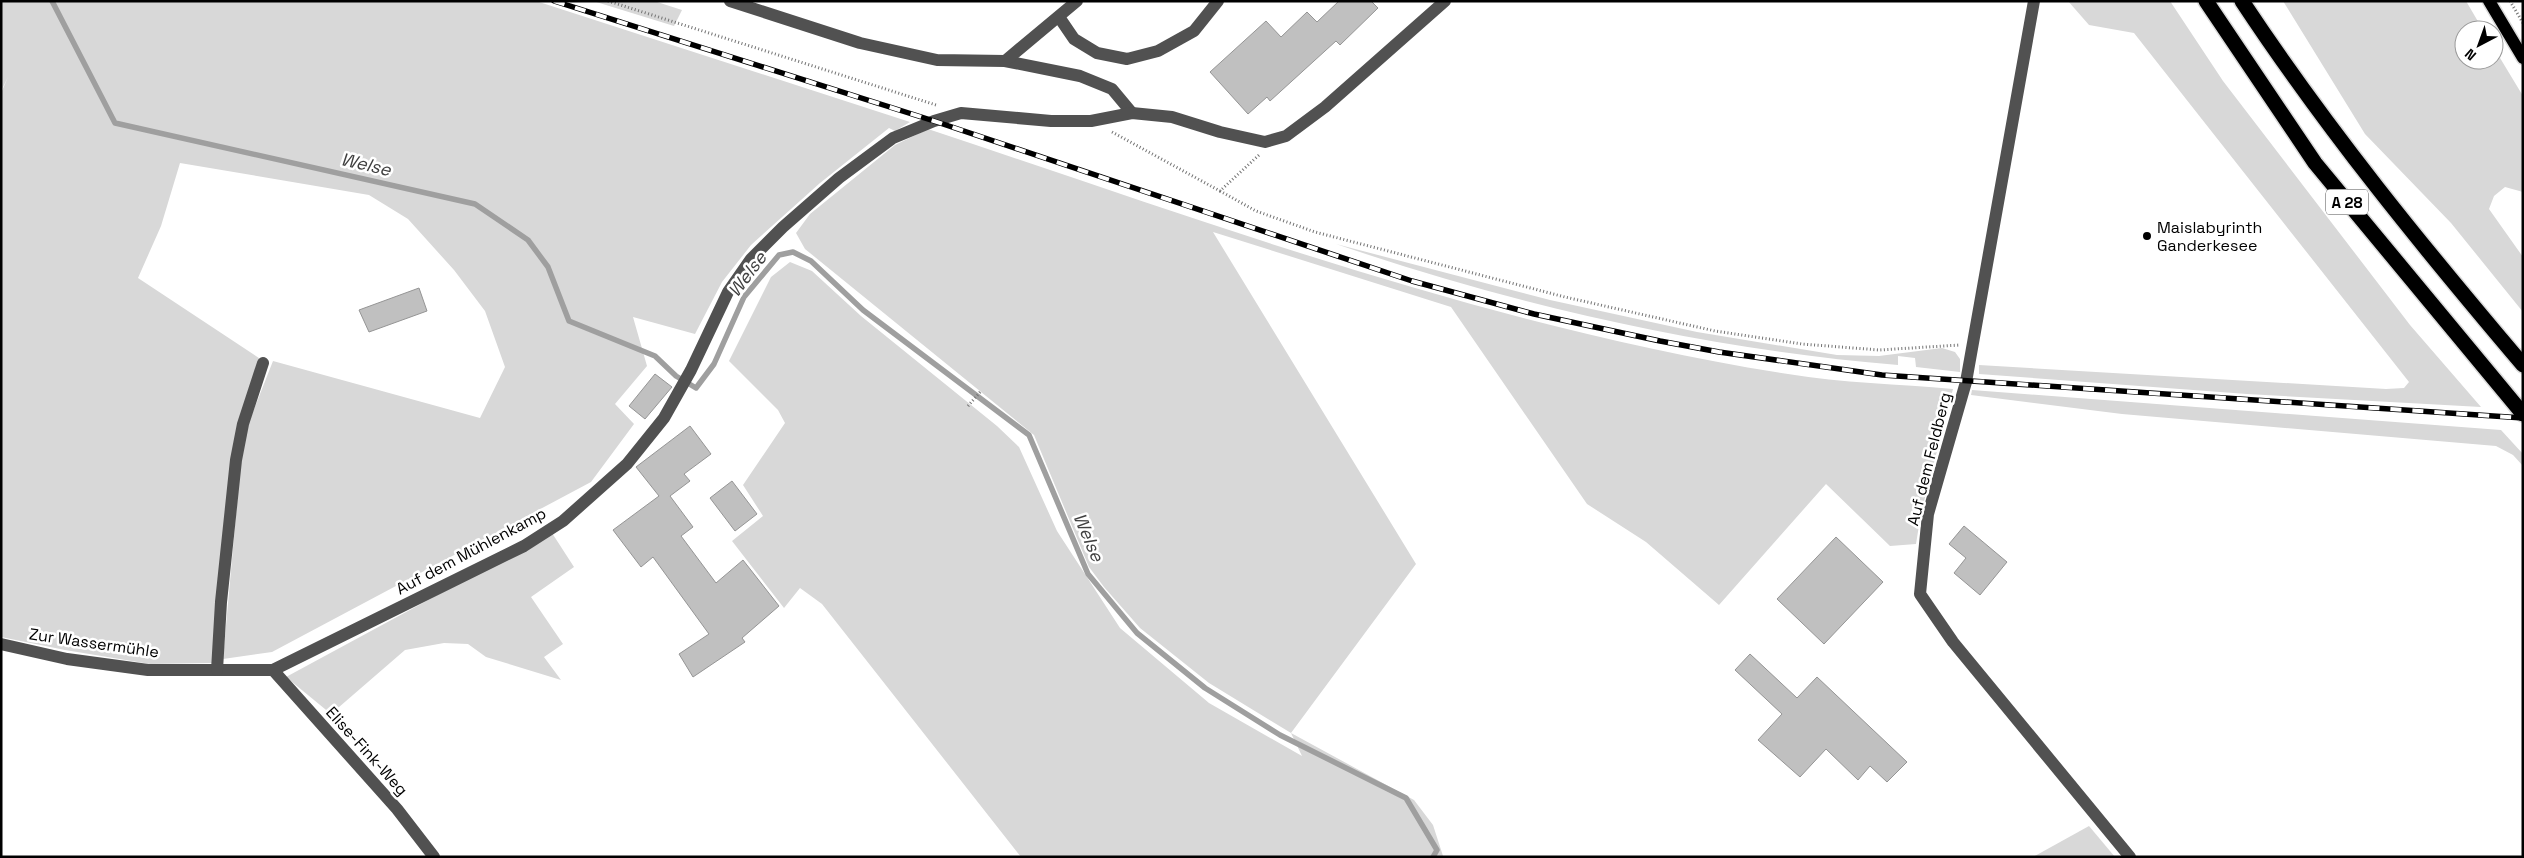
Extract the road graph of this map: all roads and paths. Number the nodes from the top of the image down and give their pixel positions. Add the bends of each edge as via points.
1 (608, 1) edge
2 (730, 1) edge
3 (1077, 1) edge
4 (1218, 1) edge
5 (1444, 1) edge
6 (2034, 1) edge
7 (2206, 1) edge
8 (2242, 1) edge
9 (2489, 1) edge
10 (2510, 1) edge
11 (1059, 18) junction
12 (2523, 23) edge
13 (2523, 58) edge
14 (1005, 61) junction
15 (962, 113) junction
16 (1132, 113) junction
17 (1091, 121) junction
18 (1278, 138) junction
19 (1220, 191) junction
20 (1973, 346) junction
21 (263, 363) dead end
22 (2523, 365) edge
23 (981, 391) dead end
24 (968, 406) dead end
25 (2523, 414) edge
26 (1, 644) edge
27 (217, 670) junction
28 (273, 670) junction
29 (434, 857) edge
30 (2130, 857) edge

1 - 15 path
2 - 14 street via 860,43 937,60
3 - 11 street
4 - 11 street via 1194,31 1158,51 1127,59 1097,53 1074,39
5 - 18 street, Auf dem Mühlenkamp via 1325,107 1286,136
6 - 20 street, Auf dem Feldberg
7 - 25 highway, A 28 via 2315,163
8 - 22 highway, A 28 via 2343,145 2414,237
9 - 13 main road
10 - 12 path
11 - 14 street
14 - 16 street via 1096,82 1112,89
15 - 17 street, Auf dem Mühlenkamp
15 - 28 street, Auf dem Mühlenkamp via 893,138 838,178 751,259 728,292 664,418 626,464 563,521 524,546
16 - 17 street, Auf dem Mühlenkamp
16 - 18 street, Auf dem Mühlenkamp via 1172,116 1264,142
17 - 19 path
18 - 19 path
19 - 20 path via 1256,211 1315,232 1565,297 1715,331 1802,344 1879,350 1947,344
20 - 30 street, Auf dem Feldberg via 1966,382 1928,514 1920,594 1953,642
21 - 27 street via 243,424 236,460
23 - 24 path
26 - 27 street, Zur Wassermühle via 67,659 148,670
27 - 28 street, Zur Wassermühle
28 - 29 street, Elise-Fink-Weg via 397,809

